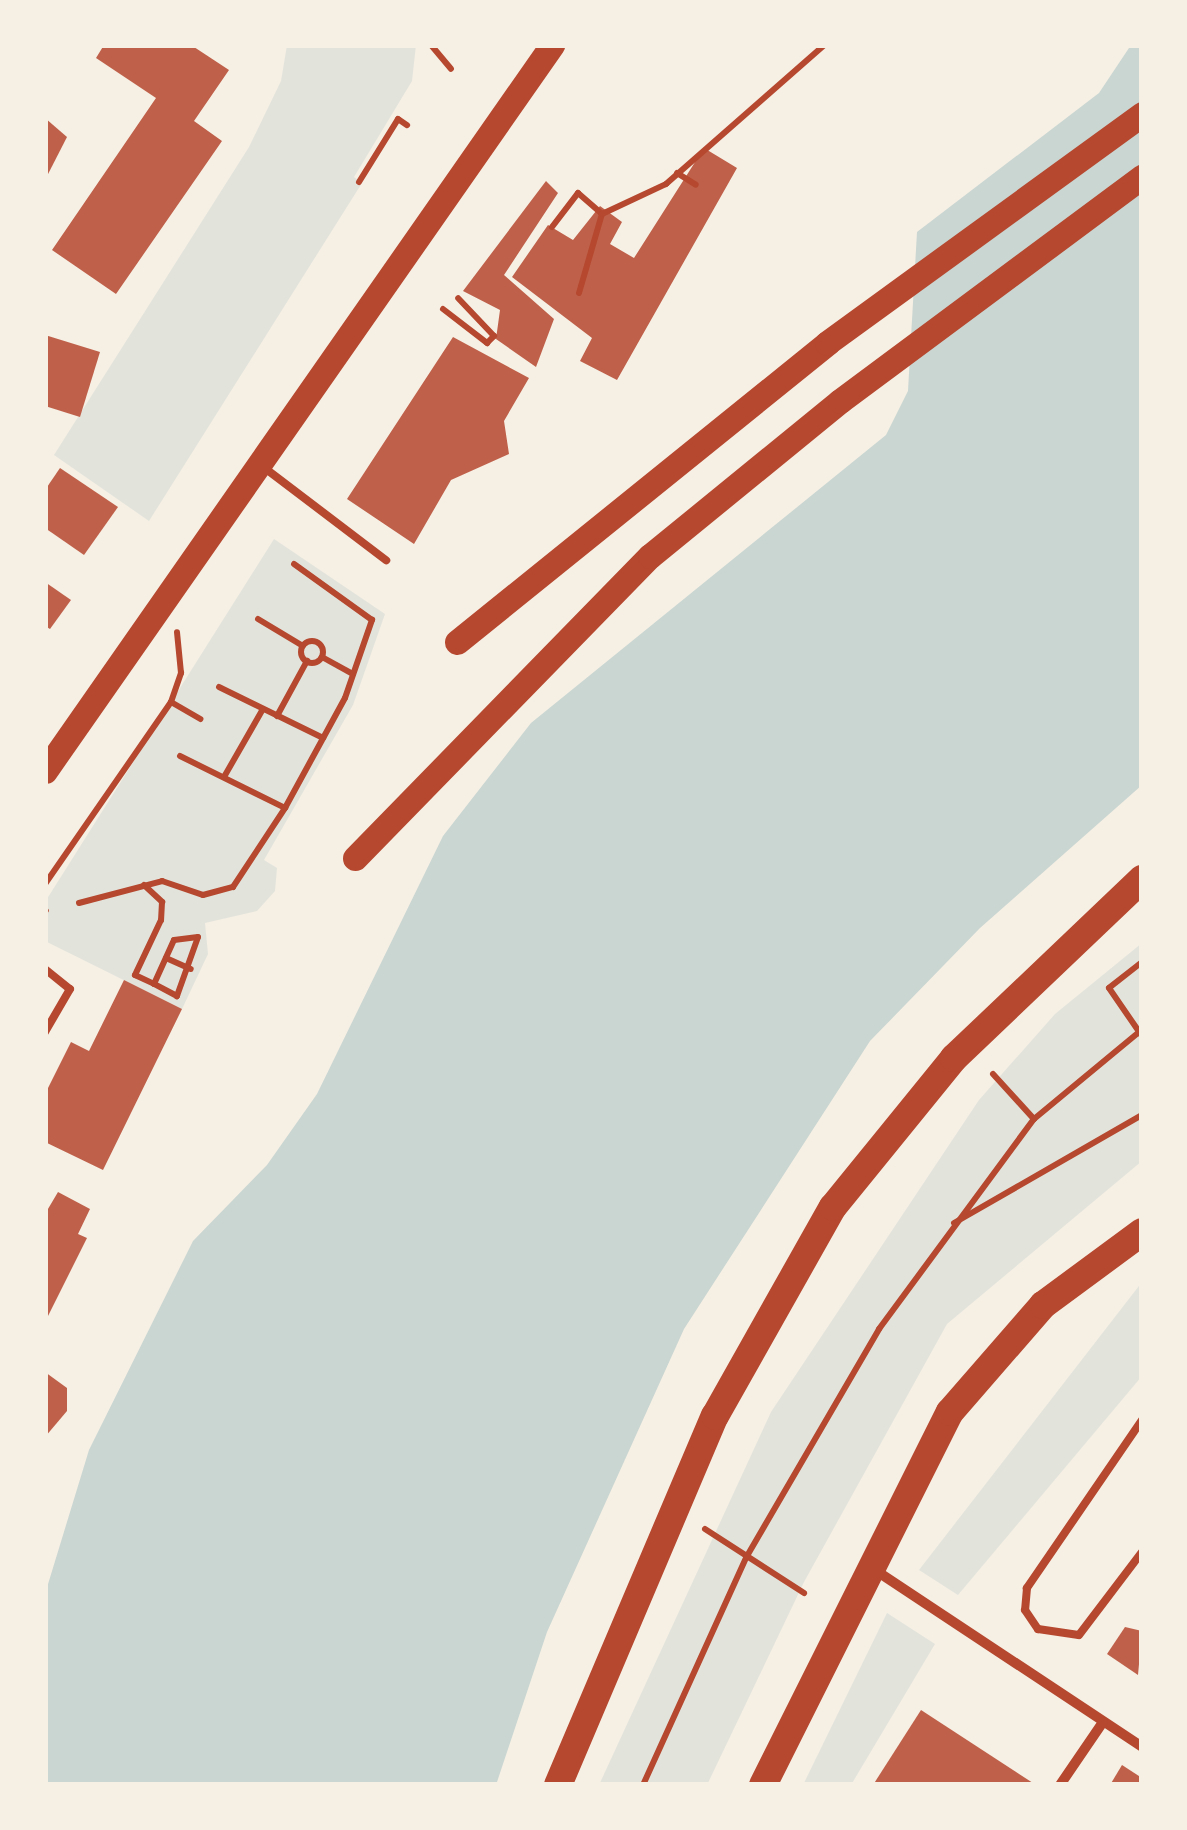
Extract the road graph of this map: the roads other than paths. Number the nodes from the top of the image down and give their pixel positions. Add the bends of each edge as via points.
1 (552, 45) edge
2 (1142, 114) edge
3 (1142, 177) edge
4 (259, 464) junction
5 (386, 560) dead end
6 (457, 642) dead end
7 (45, 772) edge
8 (354, 858) dead end
9 (1142, 879) edge
10 (45, 970) edge
11 (45, 1032) edge
12 (1142, 1232) edge
13 (1142, 1420) edge
14 (1142, 1552) edge
15 (867, 1564) junction
16 (1103, 1722) junction
17 (1142, 1748) edge
18 (558, 1785) edge
19 (763, 1785) edge
20 (1060, 1785) edge

1 - 4 main road
2 - 6 main road via 827,343
3 - 8 main road via 840,401 650,556
4 - 5 lane
4 - 7 main road
9 - 18 highway via 954,1058 833,1207 714,1416
10 - 11 lane via 70,989
12 - 15 highway via 1043,1304 950,1412
13 - 14 lane via 1036,1574 1025,1610 1038,1629 1079,1635
15 - 16 street
15 - 19 highway
16 - 17 street
16 - 20 street

